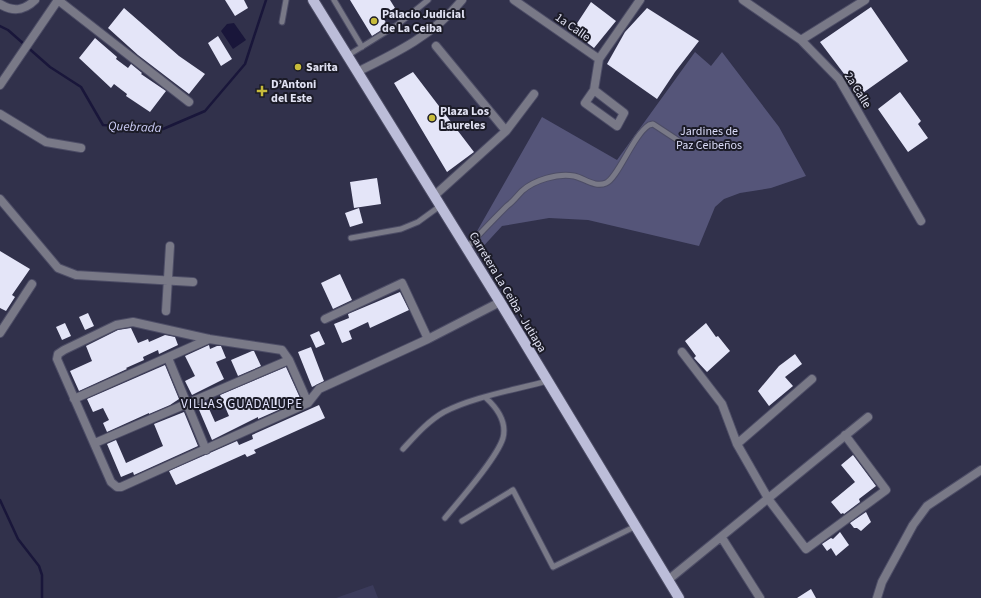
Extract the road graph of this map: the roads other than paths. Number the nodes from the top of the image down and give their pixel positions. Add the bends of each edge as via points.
1 (35, 0) edge
2 (58, 0) edge
3 (286, 0) edge
4 (313, 0) edge
5 (334, 0) edge
6 (426, 0) edge
7 (462, 0) edge
8 (514, 0) edge
9 (640, 0) edge
10 (743, 0) edge
11 (865, 0) edge
12 (0, 4) edge
13 (282, 22) dead end
14 (802, 40) junction
15 (436, 46) dead end
16 (362, 47) junction
17 (347, 56) junction
18 (599, 59) junction
19 (357, 72) junction
20 (0, 83) edge
21 (594, 90) junction
22 (534, 94) dead end
23 (188, 102) dead end
24 (0, 114) edge
25 (506, 131) junction
26 (685, 145) dead end
27 (81, 148) dead end
28 (434, 196) junction
29 (0, 199) edge
30 (440, 206) junction
31 (921, 220) dead end
32 (351, 238) dead end
33 (170, 246) dead end
34 (467, 248) junction
35 (168, 280) junction
36 (194, 282) dead end
37 (32, 284) dead end
38 (500, 302) junction
39 (166, 311) dead end
40 (325, 319) dead end
41 (0, 333) edge
42 (209, 339) junction
43 (428, 339) junction
44 (682, 352) dead end
45 (168, 358) junction
46 (289, 360) junction
47 (812, 379) dead end
48 (547, 381) junction
49 (486, 398) junction
50 (74, 399) junction
51 (308, 402) junction
52 (187, 403) junction
53 (868, 417) dead end
54 (845, 436) junction
55 (95, 443) junction
56 (737, 444) junction
57 (403, 449) dead end
58 (206, 450) junction
59 (981, 470) edge
60 (769, 500) junction
61 (445, 518) dead end
62 (462, 521) dead end
63 (636, 526) junction
64 (722, 538) junction
65 (668, 580) junction
66 (679, 598) edge
67 (760, 598) edge
68 (877, 598) edge

1 - 12 street via 26,8 15,10
2 - 20 street
2 - 23 street
3 - 13 lane
4 - 17 main road, Carretera La Ceiba - Jutiapa
5 - 16 lane
6 - 16 lane via 397,25
7 - 19 street via 439,25 398,52
8 - 18 street, 1a Calle
9 - 18 street
10 - 14 street, 2a Calle
11 - 14 street
14 - 31 street, 2a Calle via 839,79
15 - 25 street
16 - 17 lane
17 - 19 main road, Carretera La Ceiba - Jutiapa
18 - 21 street
19 - 28 main road, Carretera La Ceiba - Jutiapa
21 - 21 street via 624,113 617,126 585,103
22 - 25 street
24 - 27 street via 46,142
25 - 28 street
26 - 34 lane via 653,124 649,125 626,154 612,179 605,184 598,185 573,176 552,177 534,183 523,190
28 - 30 main road, Carretera La Ceiba - Jutiapa
29 - 35 street via 58,268 65,272 76,275
30 - 32 lane via 418,222 401,230
30 - 34 main road, Carretera La Ceiba - Jutiapa
33 - 35 street
34 - 38 main road, Carretera La Ceiba - Jutiapa
35 - 36 street
35 - 39 street
37 - 41 street
38 - 43 street
38 - 48 main road, Carretera La Ceiba - Jutiapa
40 - 43 street via 402,283
42 - 45 street
42 - 46 street via 282,350
42 - 50 street via 133,322 116,325 58,354 58,364
43 - 51 street via 319,389
44 - 56 street via 722,404
45 - 50 street
45 - 52 street
46 - 51 street
46 - 52 street
47 - 56 street
48 - 49 lane
48 - 63 main road, Carretera La Ceiba - Jutiapa
49 - 57 lane via 443,412
49 - 61 lane via 495,406 503,423 503,438 488,464
50 - 55 street
51 - 58 street
52 - 55 street
52 - 58 street
53 - 54 street
54 - 60 street
54 - 60 street via 886,490 806,549
55 - 58 street via 111,482 117,487 125,486
56 - 60 street
59 - 68 street via 927,506 913,525 882,582
60 - 64 street
62 - 63 lane via 512,490 553,567
63 - 65 main road, Carretera La Ceiba - Jutiapa
64 - 65 street
64 - 67 street
65 - 66 main road, Carretera La Ceiba - Jutiapa

